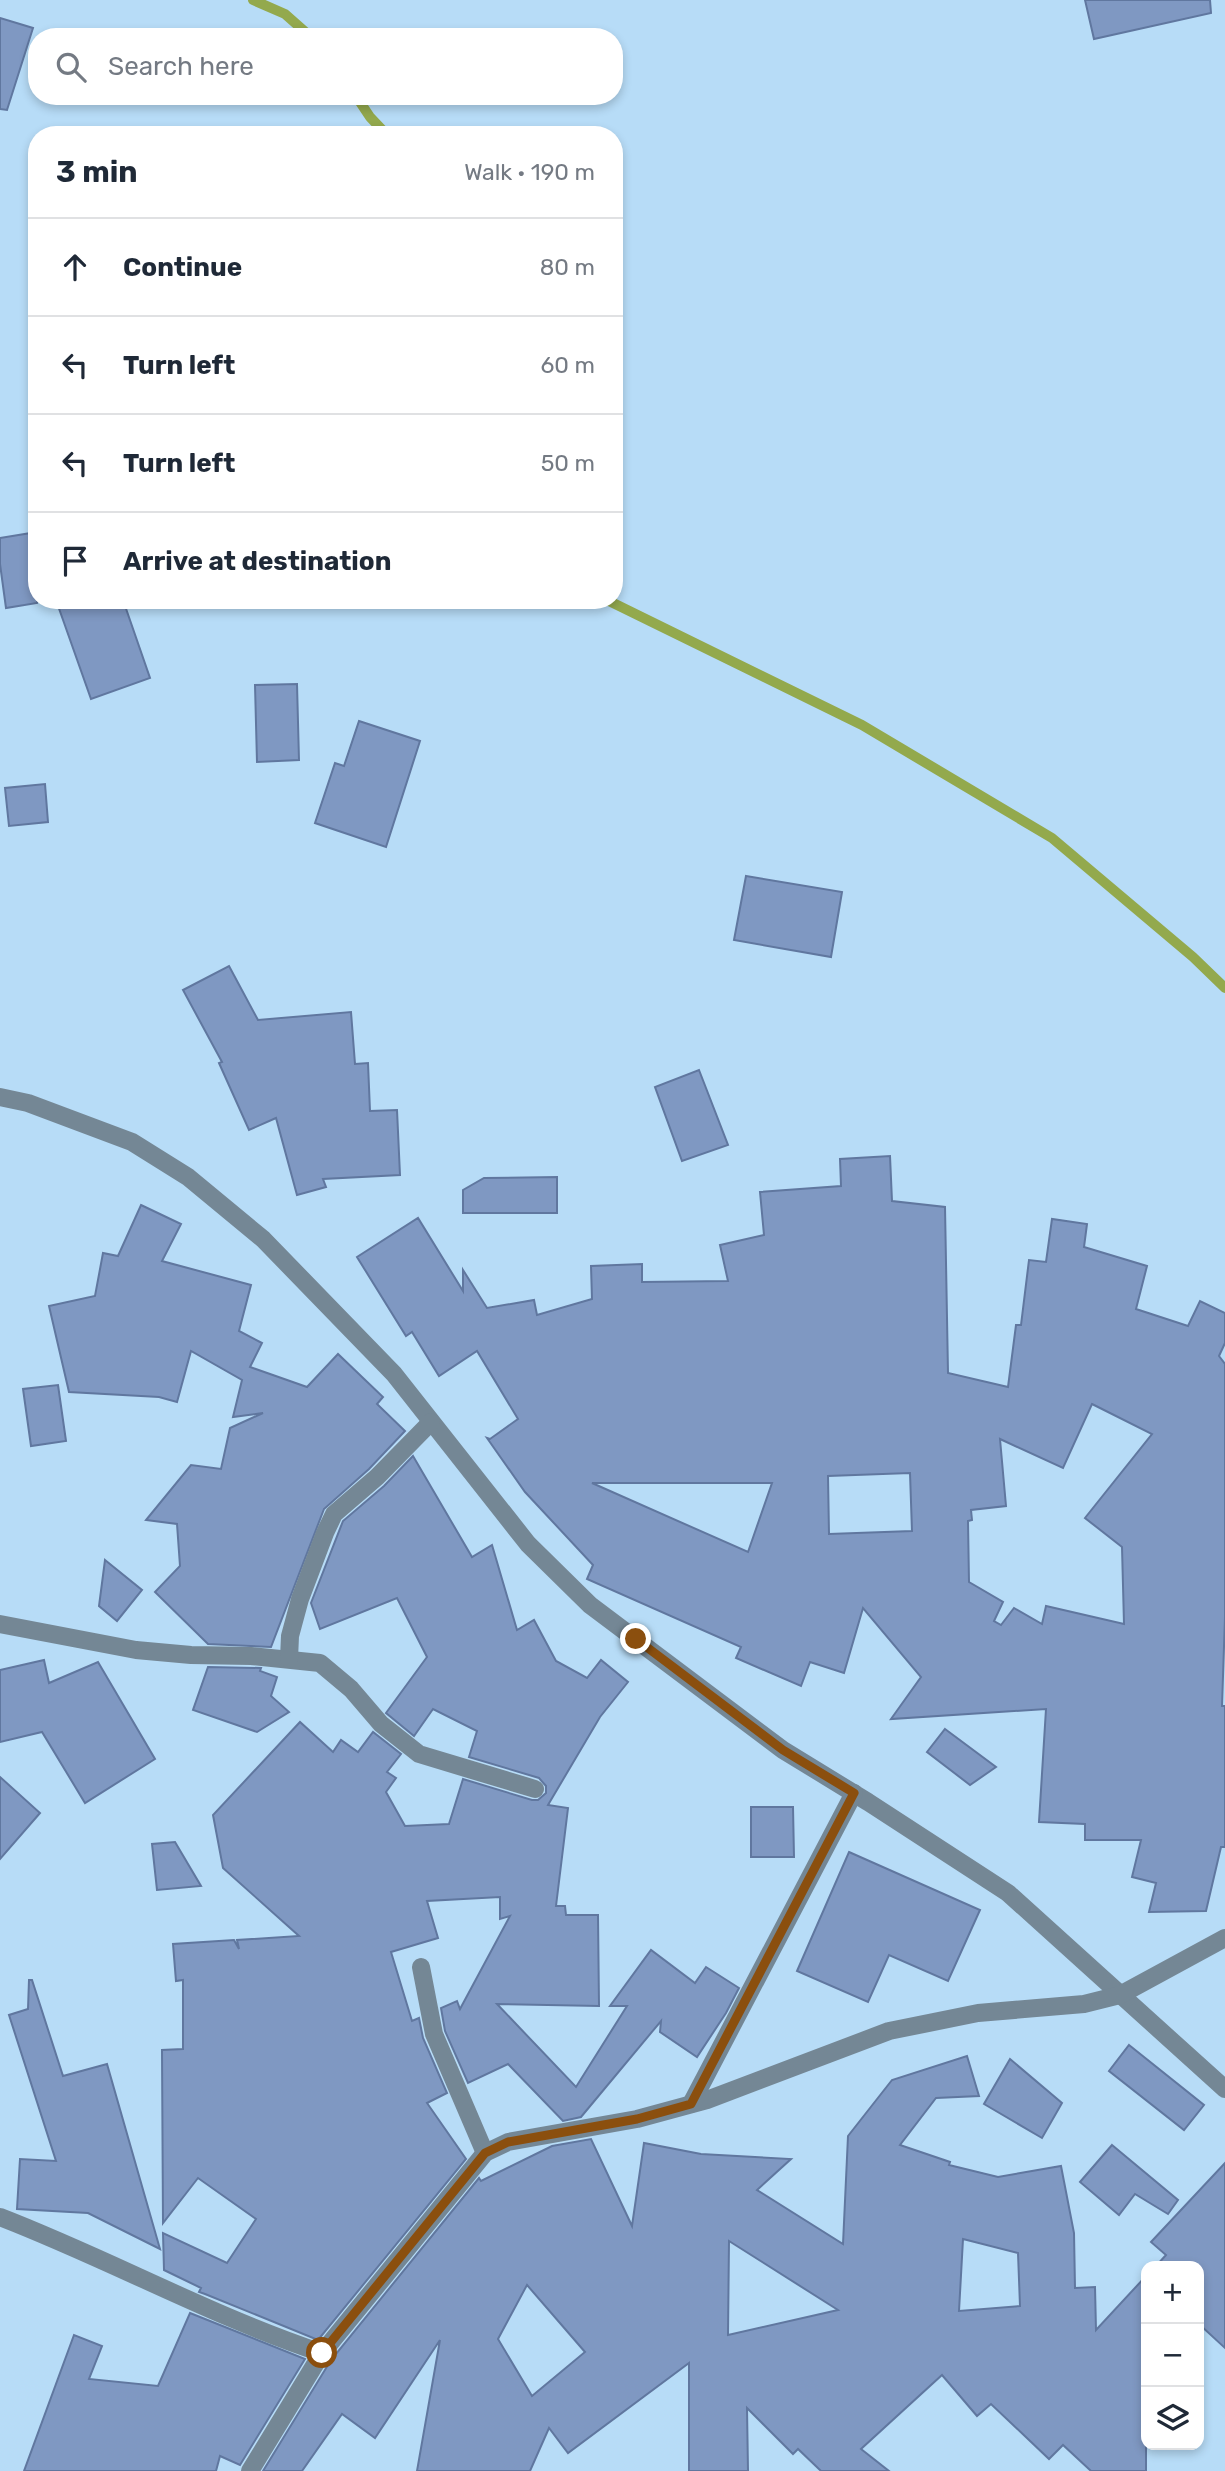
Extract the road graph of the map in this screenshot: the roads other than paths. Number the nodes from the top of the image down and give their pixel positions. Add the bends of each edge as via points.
1 (0, 1097) edge
2 (431, 1422) junction
3 (0, 1624) edge
4 (289, 1660) junction
5 (535, 1788) dead end
6 (854, 1793) junction
7 (1225, 1938) edge
8 (421, 1967) dead end
9 (1120, 1995) junction
10 (1225, 2089) edge
11 (691, 2104) junction
12 (485, 2153) junction
13 (0, 2217) edge
14 (322, 2353) junction
15 (250, 2471) edge

1 - 2 street via 132,1142 188,1177 263,1239 394,1374
2 - 4 street via 334,1514 300,1599
2 - 6 street via 528,1544 590,1605 783,1750
3 - 4 street via 136,1650
4 - 5 street via 320,1663 351,1689 381,1724 419,1754
6 - 9 street via 1008,1893
6 - 11 street
7 - 9 street
8 - 12 street via 434,2034
9 - 10 street
9 - 11 street via 889,2031
11 - 12 street via 637,2119 508,2142
12 - 14 street
13 - 14 street via 265,2334
14 - 15 street

